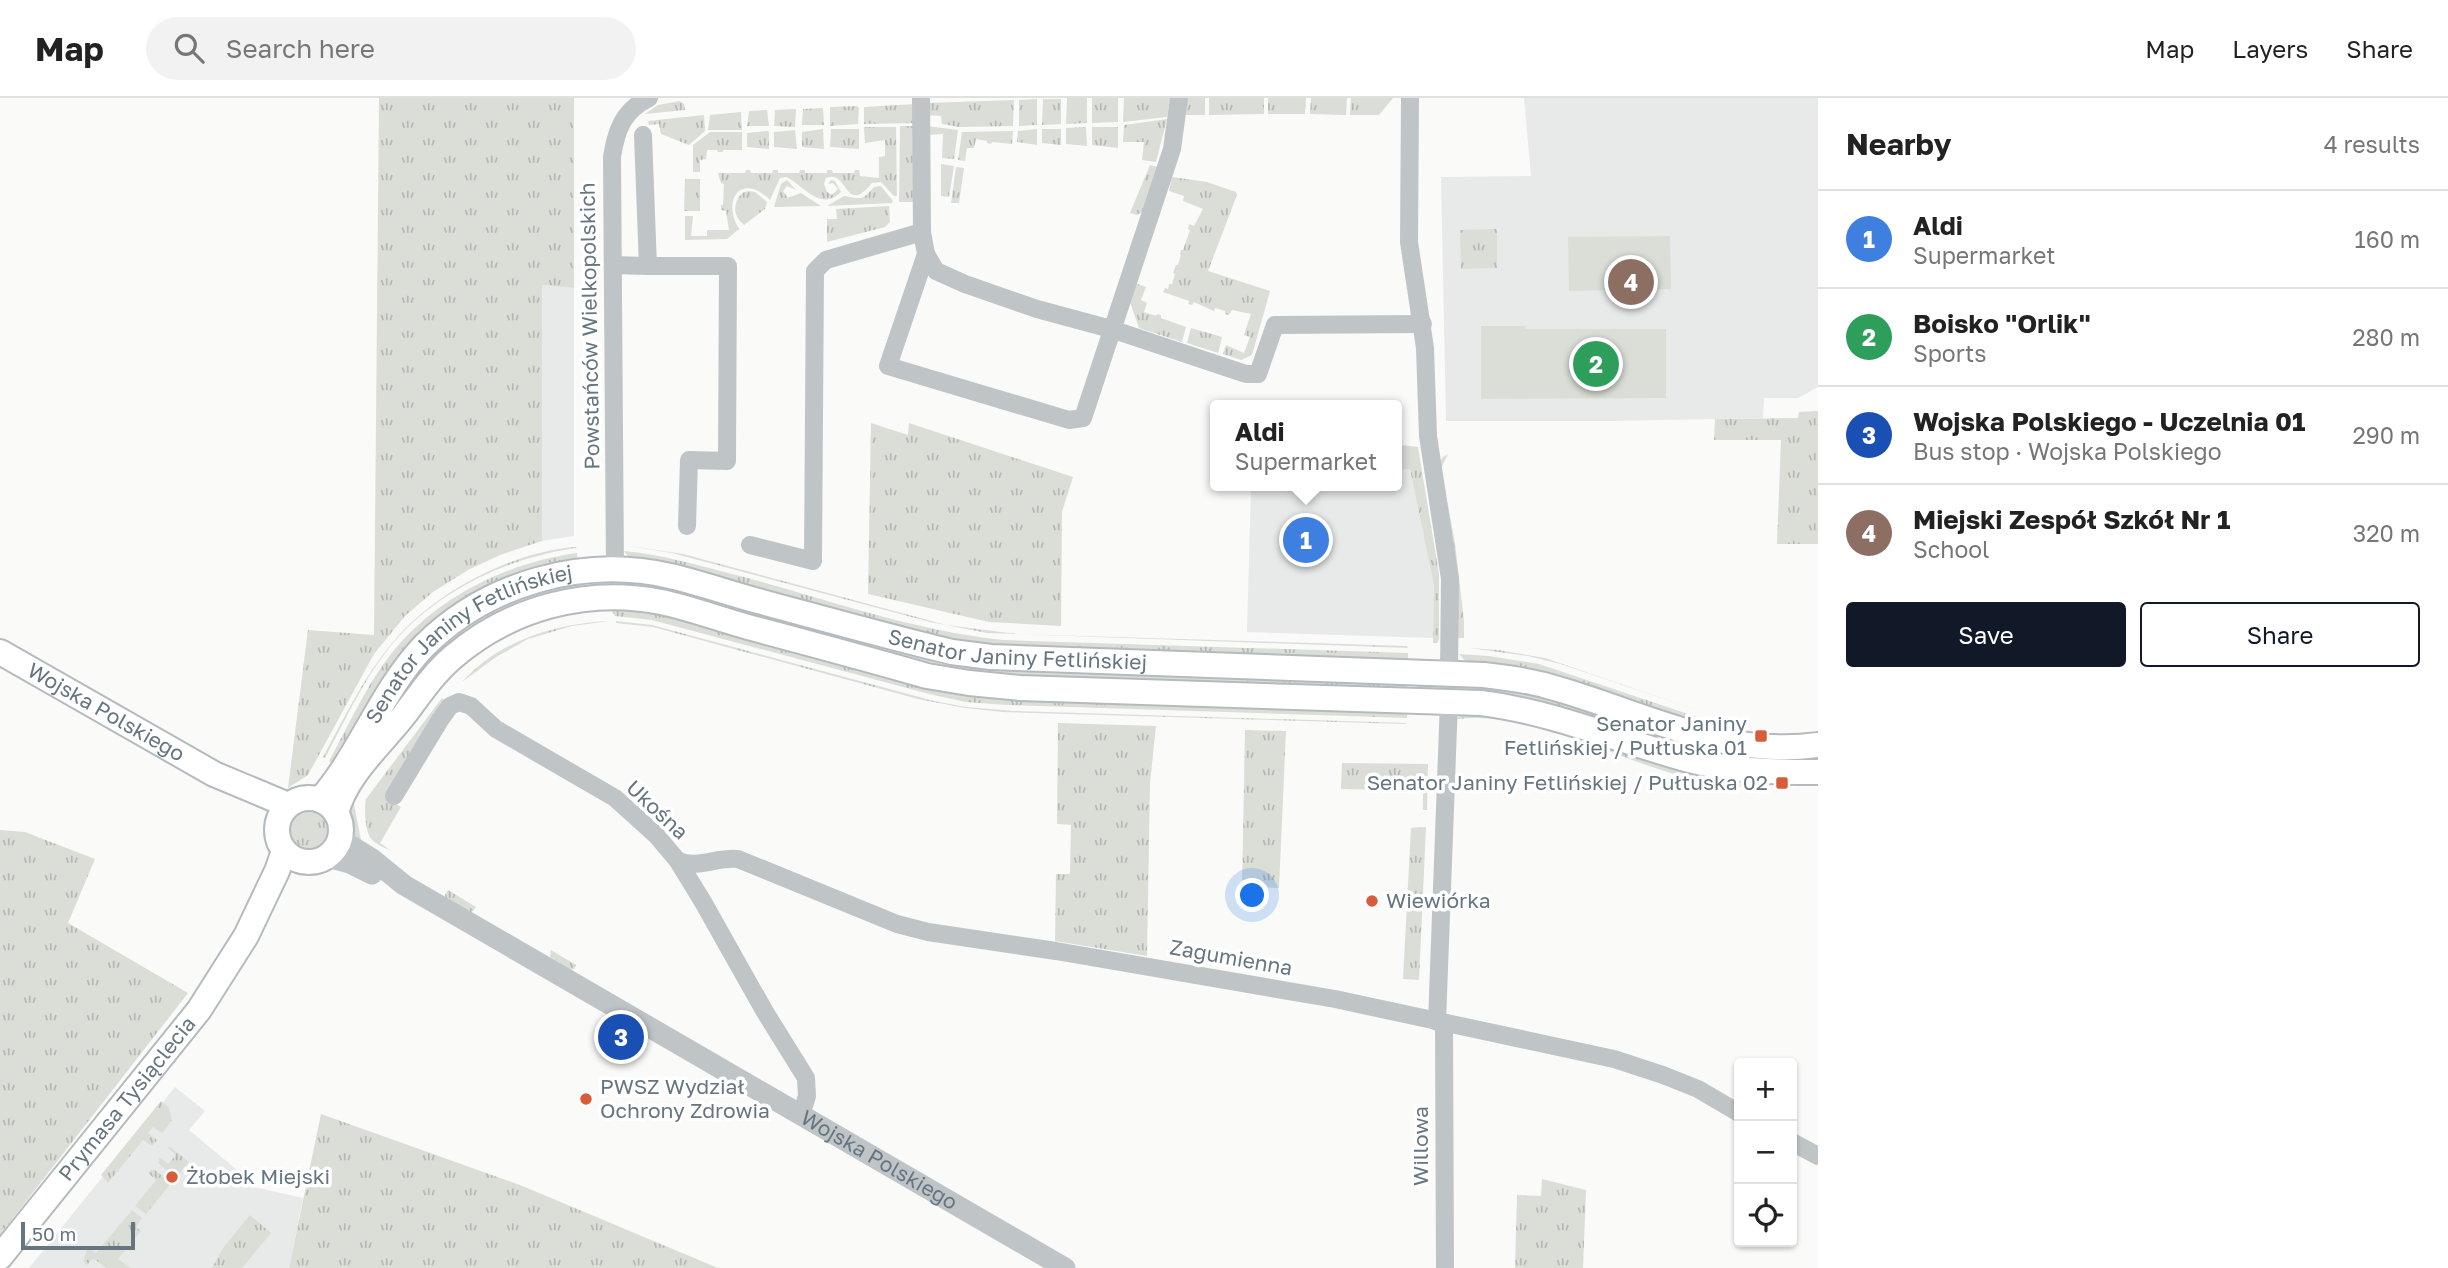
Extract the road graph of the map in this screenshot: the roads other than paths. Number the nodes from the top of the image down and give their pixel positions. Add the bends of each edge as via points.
1 (649, 98) edge
2 (921, 98) edge
3 (1179, 98) edge
4 (1410, 98) edge
5 (643, 135) dead end
6 (922, 232) junction
7 (926, 254) junction
8 (612, 265) junction
9 (648, 266) junction
10 (1423, 324) junction
11 (1111, 329) junction
12 (687, 526) dead end
13 (750, 545) dead end
14 (615, 569) junction
15 (0, 652) edge
16 (1449, 673) junction
17 (1449, 701) junction
18 (1818, 745) edge
19 (1818, 772) edge
20 (394, 796) dead end
21 (328, 806) junction
22 (282, 814) junction
23 (284, 851) junction
24 (325, 853) junction
25 (678, 860) junction
26 (713, 862) junction
27 (703, 902) junction
28 (246, 936) junction
29 (1440, 1023) junction
30 (1734, 1109) edge
31 (801, 1115) junction
32 (1797, 1145) edge
33 (1818, 1156) edge
34 (0, 1258) edge
35 (1065, 1268) edge
36 (1445, 1268) edge

1 - 8 street, Powstańców Wielkopolskich via 625,116 615,140
2 - 6 street
3 - 11 street via 1172,149
4 - 10 street via 1409,242
5 - 9 street
6 - 7 street
6 - 13 street via 826,260 815,271 813,561
7 - 11 street via 936,271 965,284
7 - 11 street via 888,366 1069,420 1083,418
8 - 9 street
8 - 14 street, Powstańców Wielkopolskich
9 - 12 street via 728,266 727,461 689,460
10 - 11 street via 1275,325 1258,374 1246,374
10 - 16 street via 1428,436 1450,579
14 - 16 main road, Senator Janiny Fetlińskiej via 670,576 952,652 991,657
14 - 21 main road, Senator Janiny Fetlińskiej via 558,575 522,585 487,600 442,630 397,680 338,775
15 - 22 main road, Wojska Polskiego
16 - 18 main road, Senator Janiny Fetlińskiej via 1542,684 1701,737 1741,745
17 - 19 main road, Senator Janiny Fetlińskiej via 1517,707 1691,760 1740,770
17 - 21 main road, Senator Janiny Fetlińskiej via 969,683 662,602 586,599 528,612 472,641 424,688
17 - 29 street, Willowa
20 - 25 street, Ukośna via 440,720 450,706 460,702 496,729 615,798
21 - 22 main road via 301,799
21 - 24 main road via 341,824
22 - 23 main road via 278,839
23 - 24 main road via 294,859
23 - 28 main road, Prymasa Tysiąclecia
24 - 28 main road, Prymasa Tysiąclecia via 296,869
24 - 31 street, Wojska Polskiego via 404,885
25 - 26 street, Zagumienna via 690,865
25 - 27 street, Ukośna
26 - 27 street
26 - 29 street, Zagumienna via 738,859 897,924 928,932 1307,994
27 - 31 street, Ukośna via 806,1079
28 - 34 main road, Prymasa Tysiąclecia via 199,1010
29 - 30 street, Zagumienna via 1635,1065
29 - 36 street, Willowa
31 - 35 street, Wojska Polskiego
32 - 33 street

